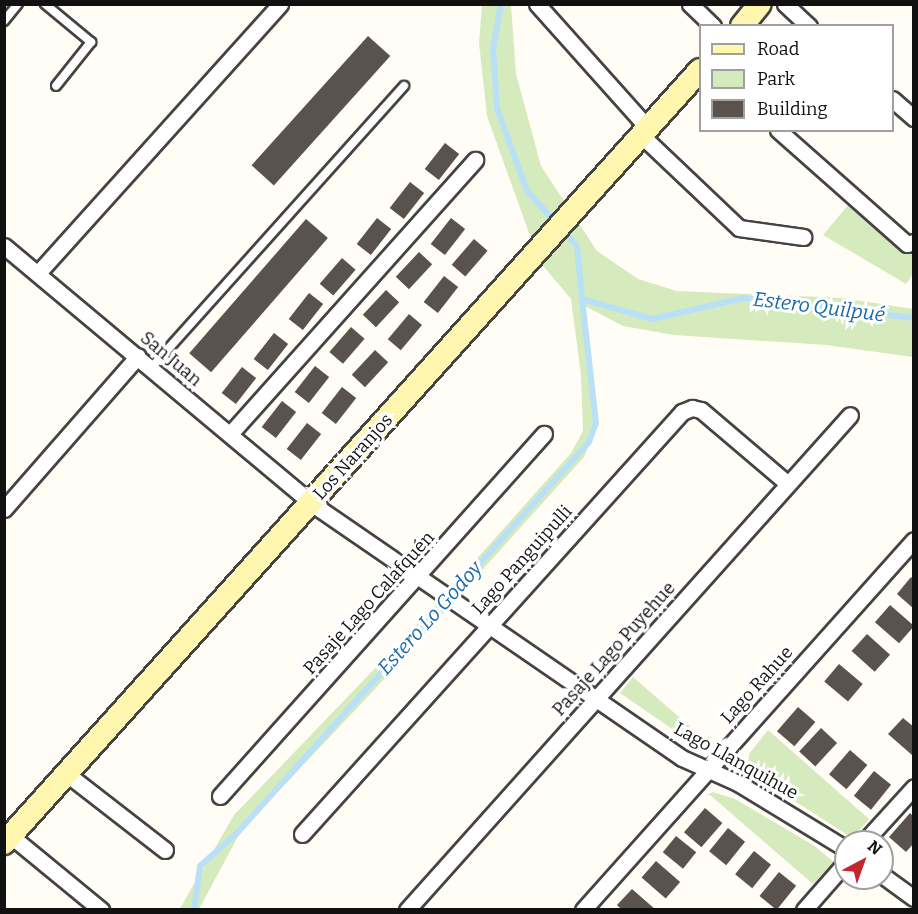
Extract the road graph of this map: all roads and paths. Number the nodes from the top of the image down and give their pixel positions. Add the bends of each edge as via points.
1 (18, 4) edge
2 (45, 4) edge
3 (280, 4) edge
4 (537, 4) edge
5 (690, 4) edge
6 (760, 4) edge
7 (785, 4) edge
8 (4, 21) edge
9 (711, 24) edge
10 (744, 24) edge
11 (807, 24) edge
12 (699, 71) edge
13 (56, 86) dead end
14 (404, 86) dead end
15 (894, 101) edge
16 (914, 118) edge
17 (645, 132) junction
18 (780, 132) edge
19 (475, 160) dead end
20 (803, 237) dead end
21 (914, 242) edge
22 (4, 246) edge
23 (38, 273) junction
24 (138, 356) junction
25 (151, 368) junction
26 (850, 415) dead end
27 (230, 434) junction
28 (544, 434) dead end
29 (788, 484) junction
30 (311, 503) junction
31 (4, 509) edge
32 (914, 540) edge
33 (427, 579) junction
34 (491, 624) junction
35 (596, 698) junction
36 (706, 771) junction
37 (67, 774) junction
38 (914, 787) edge
39 (220, 796) dead end
40 (875, 830) edge
41 (302, 834) dead end
42 (8, 839) edge
43 (834, 842) edge
44 (165, 850) dead end
45 (834, 875) edge
46 (894, 884) edge
47 (914, 898) edge
48 (101, 909) edge
49 (407, 909) edge
50 (583, 909) edge
51 (804, 909) edge

1 - 8 lane
2 - 13 lane via 91,42
3 - 23 street
4 - 17 street
5 - 9 street
6 - 10 street
7 - 11 street
12 - 17 street, Los Naranjos
14 - 25 lane
15 - 16 street
17 - 20 street via 740,228
17 - 30 street, Los Naranjos
18 - 21 street via 907,244
19 - 27 street
22 - 23 street, San Juan
23 - 24 street, San Juan
24 - 25 street, San Juan
24 - 31 street
25 - 27 street, San Juan
26 - 29 street, Pasaje Lago Puyehue
27 - 30 street, San Juan
28 - 33 street, Pasaje Lago Calafquén
29 - 34 street, Lago Panguipulli via 701,410 682,412
29 - 35 street, Pasaje Lago Puyehue
30 - 33 street, Lago Llanquihue
30 - 37 street, Los Naranjos
32 - 36 street, Lago Rahue
33 - 34 street, Lago Llanquihue
33 - 39 street, Pasaje Lago Calafquén
34 - 35 street, Lago Llanquihue
34 - 41 street, Lago Panguipulli
35 - 36 street, Lago Llanquihue
35 - 49 street, Pasaje Lago Puyehue
36 - 43 street, Lago Llanquihue via 747,789
36 - 50 street, Lago Rahue
37 - 42 street, Los Naranjos
37 - 44 street
38 - 40 street
42 - 48 street
45 - 51 street
46 - 47 street

